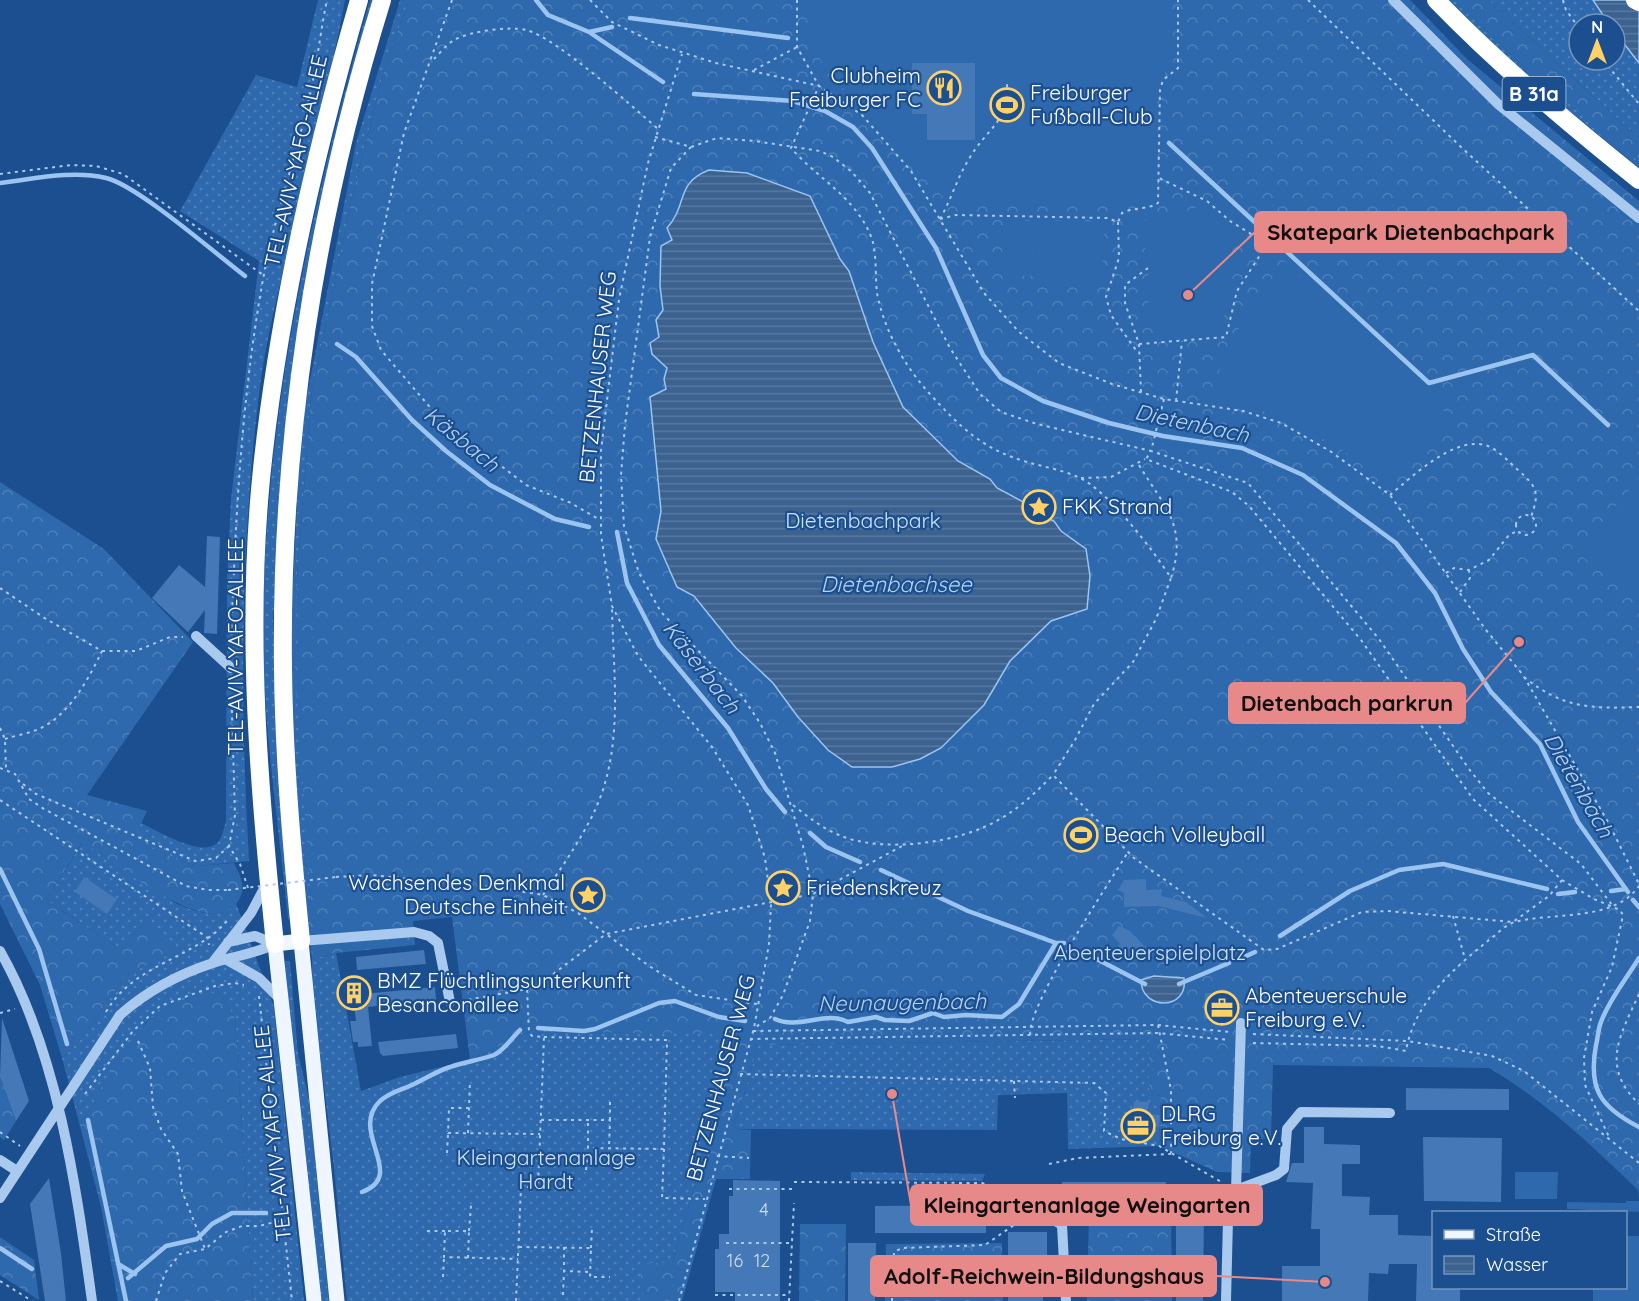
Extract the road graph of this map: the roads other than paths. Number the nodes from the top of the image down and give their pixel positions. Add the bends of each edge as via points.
1 (359, 0) edge
2 (382, 0) edge
3 (1393, 0) edge
4 (1436, 0) edge
5 (1639, 180) edge
6 (1639, 218) edge
7 (196, 636) road end
8 (231, 668) dead end
9 (268, 881) junction
10 (301, 941) junction
11 (228, 942) junction
12 (275, 944) junction
13 (0, 951) edge
14 (225, 959) junction
15 (212, 963) junction
16 (280, 999) junction
17 (450, 1002) road end
18 (1240, 1032) road end
19 (59, 1109) junction
20 (1390, 1113) dead end
21 (0, 1160) edge
22 (17, 1171) junction
23 (1236, 1190) junction
24 (0, 1198) edge
25 (1036, 1210) road end
26 (92, 1301) edge
27 (314, 1301) edge
28 (337, 1301) edge
29 (1066, 1301) edge
30 (1226, 1301) edge

1 - 9 highway, TEL-AVIV-YAFO-ALLEE via 316,158 295,261 272,386 261,481 256,682
2 - 10 highway, TEL-AVIV-YAFO-ALLEE via 320,251 298,393 283,669 286,778
3 - 6 street via 1498,104
4 - 5 highway, B 31a via 1562,119
7 - 8 street
9 - 11 street
9 - 12 highway, TEL-AVIV-YAFO-ALLEE
10 - 12 main road
10 - 17 street via 414,932 429,936 438,943
10 - 28 main road, TEL-AVIV-YAFO-ALLEE
11 - 12 street via 255,936
11 - 15 street
12 - 14 street via 257,953
12 - 16 main road, TEL-AVIV-YAFO-ALLEE
13 - 19 street via 43,1054
14 - 15 street
14 - 16 street via 259,978
15 - 19 street via 153,990 120,1015
16 - 27 main road, TEL-AVIV-YAFO-ALLEE
18 - 23 street
19 - 22 street
19 - 26 street
20 - 23 street via 1301,1112 1287,1129 1284,1169
21 - 22 street
22 - 24 street
23 - 30 street via 1228,1219
25 - 29 street via 1062,1225

